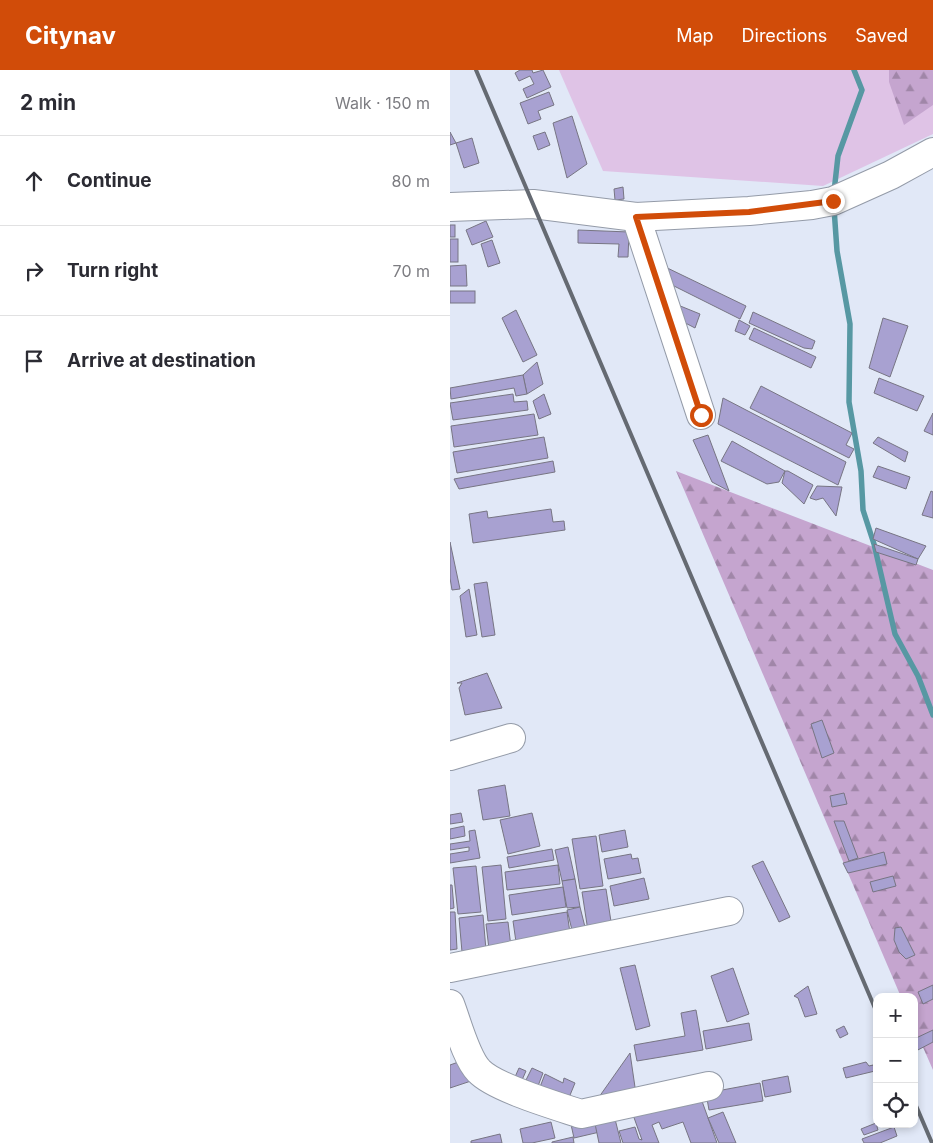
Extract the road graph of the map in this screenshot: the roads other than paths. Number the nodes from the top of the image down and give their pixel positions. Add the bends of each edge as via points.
1 (933, 152) edge
2 (450, 207) edge
3 (636, 217) junction
4 (701, 415) dead end
5 (511, 738) dead end
6 (450, 756) edge
7 (730, 911) dead end
8 (450, 968) edge
9 (450, 1004) edge
10 (709, 1086) dead end

1 - 3 street via 833,201 749,212
2 - 3 street via 532,204
3 - 4 street
5 - 6 street
7 - 8 street
9 - 10 street via 467,1052 478,1071 499,1085 562,1108 581,1114

